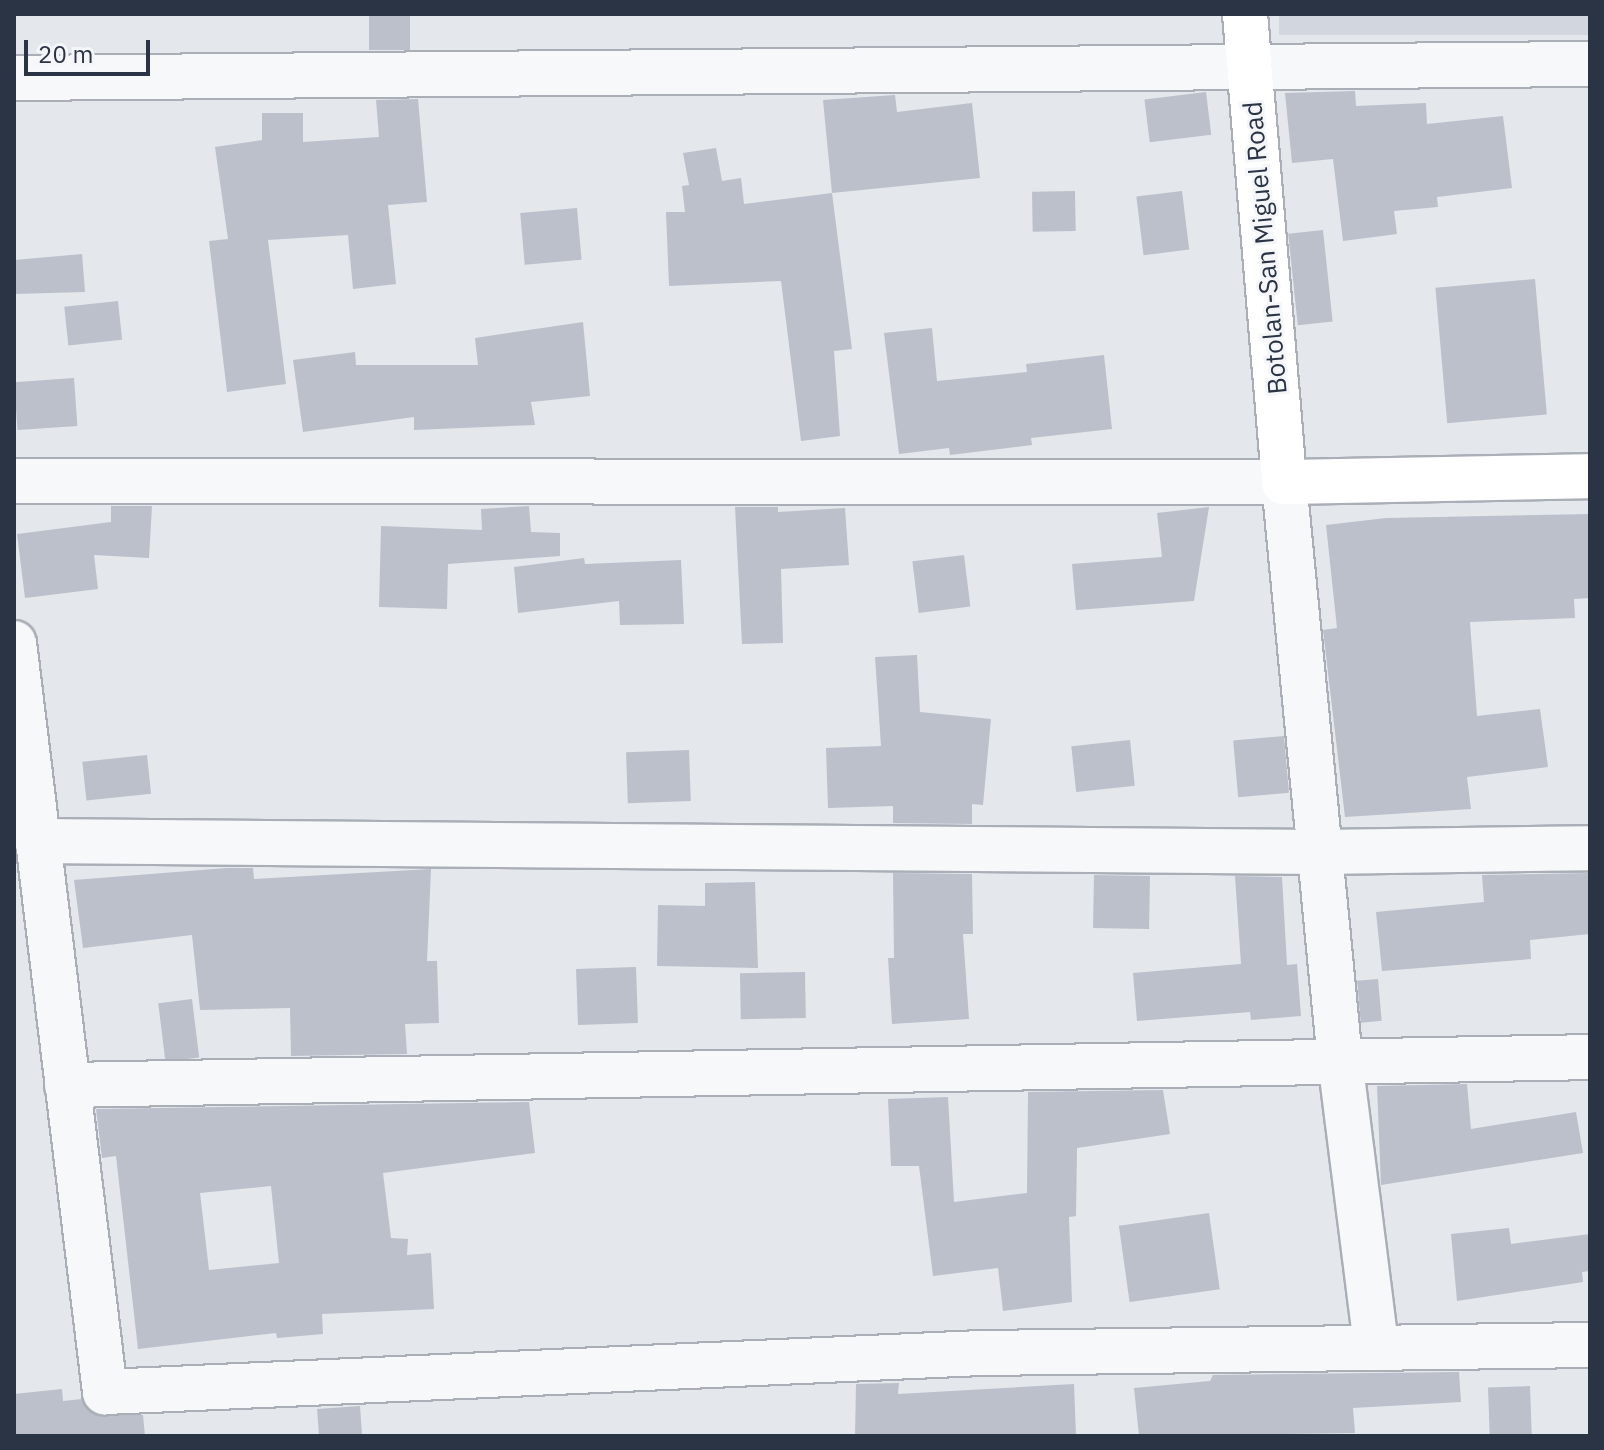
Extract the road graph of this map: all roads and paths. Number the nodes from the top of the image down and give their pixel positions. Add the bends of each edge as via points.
1 (1245, 14) edge
2 (1590, 64) edge
3 (1250, 66) junction
4 (14, 78) edge
5 (1590, 476) edge
6 (14, 481) edge
7 (1284, 482) junction
8 (14, 643) edge
9 (37, 841) junction
10 (1590, 848) edge
11 (1320, 852) junction
12 (1590, 1057) edge
13 (1340, 1060) junction
14 (67, 1085) junction
15 (1376, 1345) junction
16 (1590, 1345) edge

1 - 3 main road, Botolan-San Miguel Road
2 - 3 street
3 - 4 street
3 - 7 main road, Botolan-San Miguel Road
5 - 7 main road
6 - 7 street
7 - 11 street
8 - 9 street
9 - 11 street
9 - 14 street
10 - 11 street
11 - 13 street
12 - 13 street
13 - 14 street
13 - 15 street
14 - 15 street via 105,1392 982,1353
15 - 16 street

